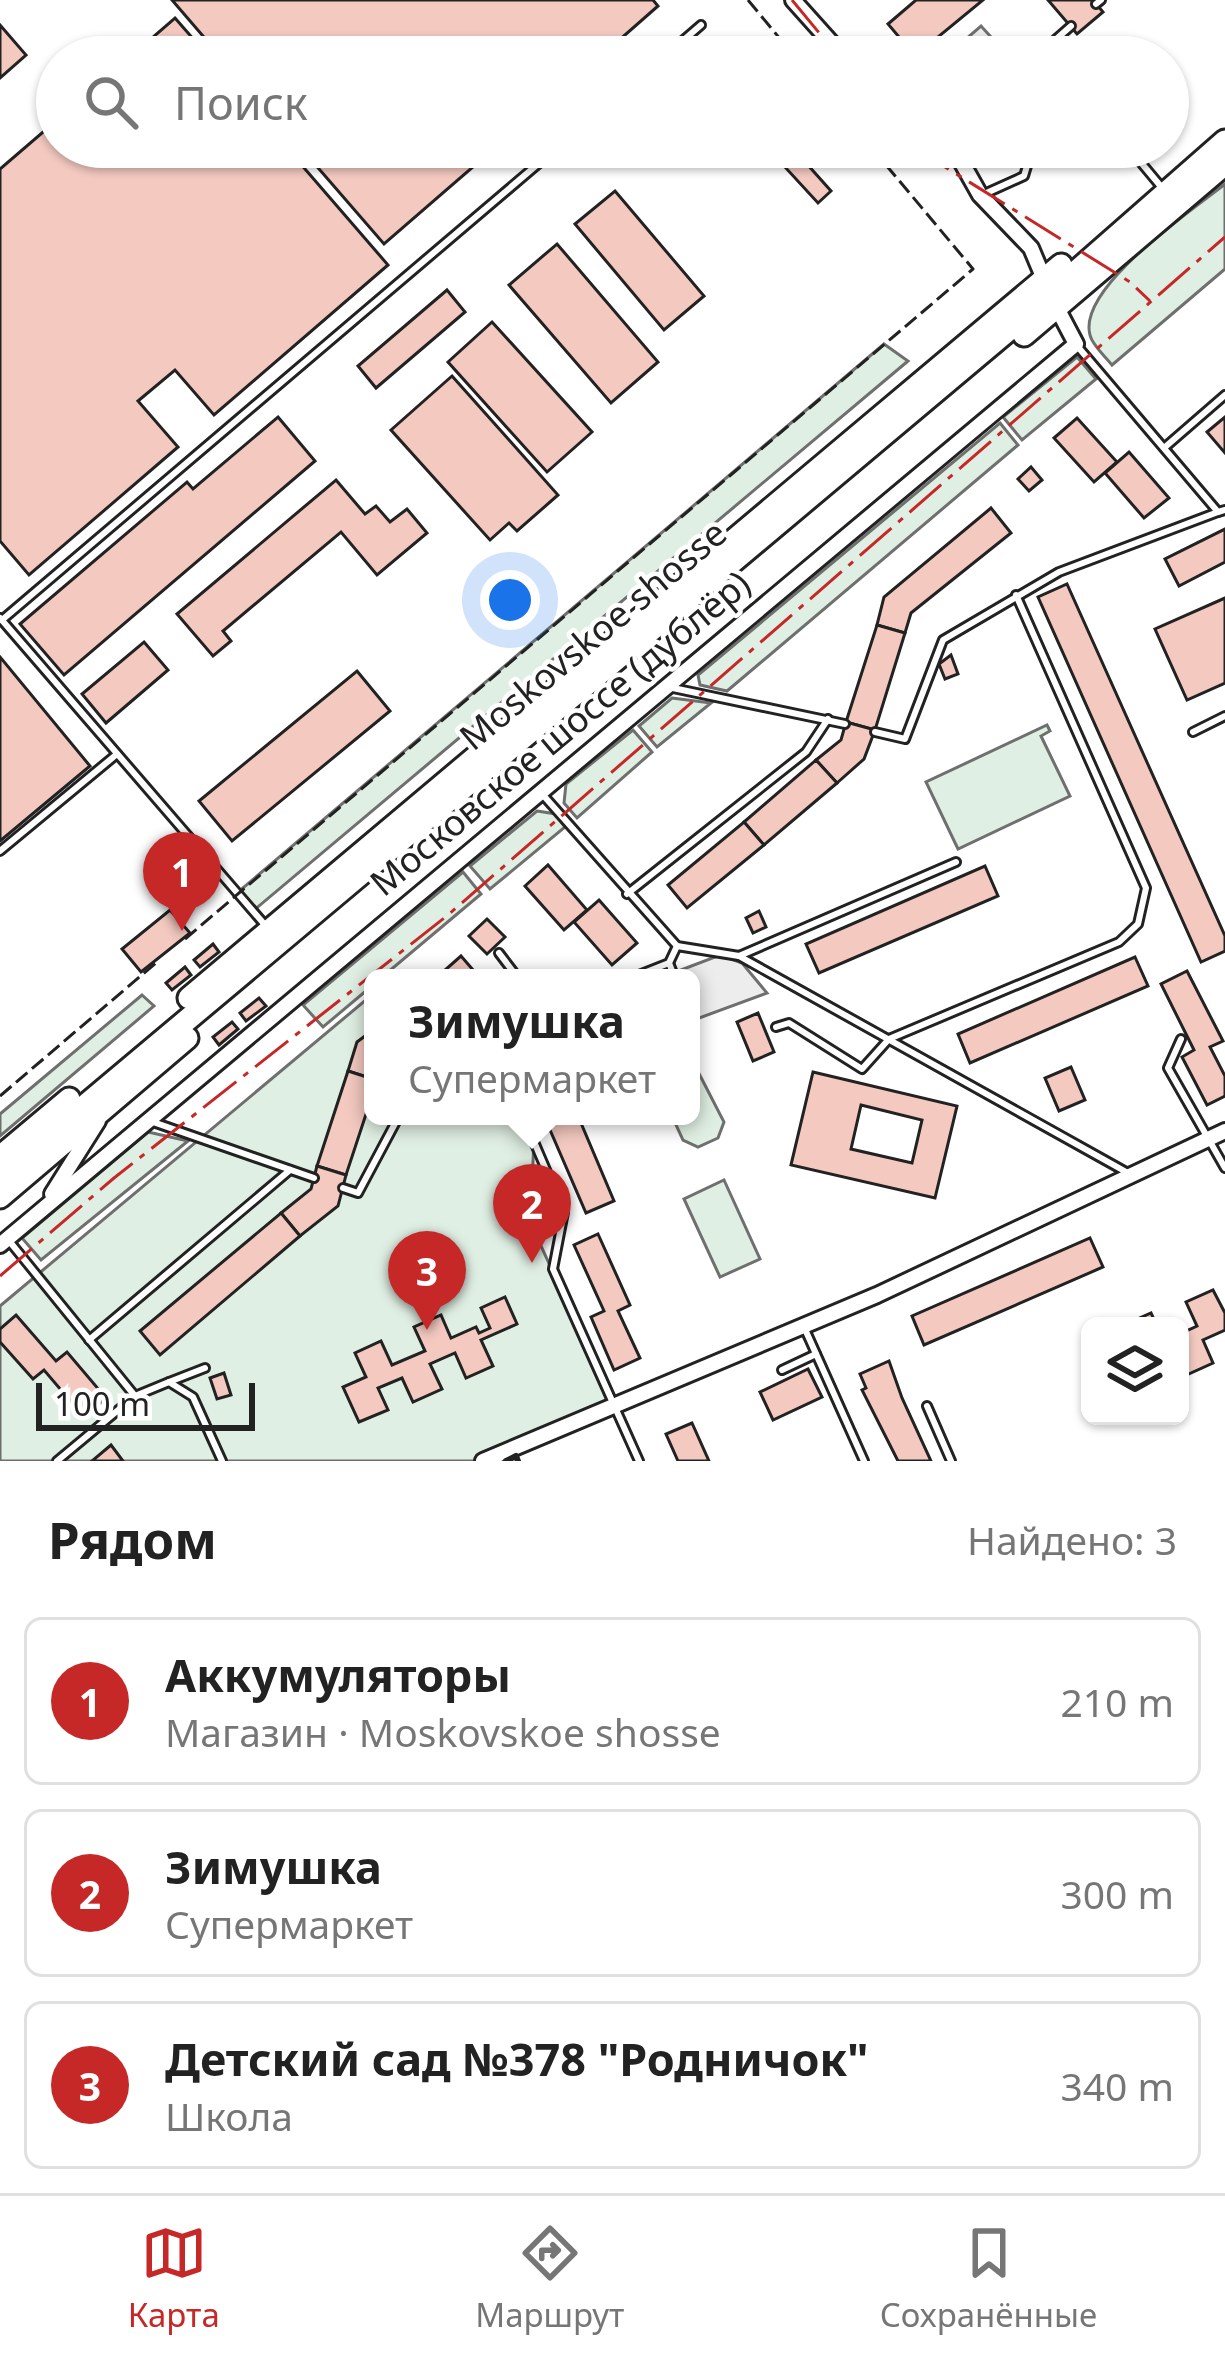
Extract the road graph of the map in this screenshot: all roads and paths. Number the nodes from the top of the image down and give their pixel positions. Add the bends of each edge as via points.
1 (793, 0) edge
2 (701, 26) dead end
3 (1070, 26) dead end
4 (689, 36) edge
5 (825, 36) edge
6 (1059, 36) edge
7 (1225, 124) edge
8 (1225, 141) edge
9 (1189, 159) edge
10 (1225, 164) edge
11 (1189, 167) edge
12 (533, 168) edge
13 (964, 168) edge
14 (1026, 168) edge
15 (1145, 168) edge
16 (1180, 168) edge
17 (1187, 168) edge
18 (1161, 187) junction
19 (980, 195) junction
20 (1050, 294) junction
21 (1076, 344) junction
22 (1225, 394) edge
23 (1163, 448) junction
24 (1221, 512) edge
25 (1016, 596) junction
26 (1, 619) edge
27 (665, 686) junction
28 (1225, 716) edge
29 (828, 719) junction
30 (845, 724) dead end
31 (874, 732) dead end
32 (1193, 732) dead end
33 (117, 754) junction
34 (543, 795) junction
35 (0, 851) edge
36 (956, 862) dead end
37 (627, 895) junction
38 (274, 936) junction
39 (677, 946) junction
40 (499, 953) dead end
41 (739, 956) junction
42 (670, 963) junction
43 (511, 969) edge
44 (654, 969) edge
45 (672, 969) edge
46 (776, 1027) dead end
47 (1181, 1039) dead end
48 (889, 1040) junction
49 (136, 1062) junction
50 (109, 1105) junction
51 (148, 1120) junction
52 (394, 1125) edge
53 (527, 1125) edge
54 (1218, 1134) edge
55 (0, 1157) edge
56 (1225, 1168) edge
57 (290, 1170) junction
58 (1131, 1174) junction
59 (0, 1177) edge
60 (314, 1178) dead end
61 (343, 1188) dead end
62 (0, 1197) edge
63 (43, 1208) junction
64 (4, 1242) edge
65 (804, 1326) junction
66 (89, 1340) junction
67 (816, 1354) junction
68 (205, 1369) dead end
69 (782, 1370) dead end
70 (169, 1382) junction
71 (135, 1396) junction
72 (613, 1403) junction
73 (927, 1406) dead end
74 (57, 1461) edge
75 (222, 1461) edge
76 (483, 1461) edge
77 (639, 1461) edge
78 (864, 1461) edge
79 (952, 1461) edge

1 - 5 street
2 - 4 lane
3 - 6 lane
7 - 9 main road, Moskovskoe shosse
8 - 11 main road, Moskovskoe shosse
10 - 20 main road, Moskovskoe shosse
12 - 26 lane
13 - 19 street
14 - 19 lane
15 - 18 lane
16 - 18 main road, Moskovskoe shosse
17 - 18 main road, Moskovskoe shosse
18 - 20 main road, Moskovskoe shosse
19 - 20 street via 1031,248
20 - 21 street
20 - 38 main road, Moskovskoe shosse
20 - 50 main road, Moskovskoe shosse
21 - 23 lane
21 - 27 street, Московское шоссе (дублёр)
22 - 23 lane
23 - 24 lane
24 - 25 lane
25 - 31 lane via 943,640 905,739
25 - 48 lane via 1146,888 1138,924 1119,943
26 - 33 lane
27 - 29 lane
27 - 34 street, Московское шоссе (дублёр)
28 - 32 lane
29 - 30 lane
29 - 37 lane via 806,752
33 - 35 lane
33 - 38 lane
34 - 37 lane
34 - 51 street, Московское шоссе (дублёр)
36 - 41 lane
37 - 39 lane
38 - 49 main road, Moskovskoe shosse
38 - 55 main road, Moskovskoe shosse
39 - 41 lane
39 - 42 lane
40 - 43 lane
41 - 48 lane
42 - 44 lane
42 - 45 lane
46 - 48 lane via 789,1023 862,1069
47 - 54 lane via 1168,1068
48 - 58 lane
49 - 50 street, Московское шоссе (дублёр)
49 - 59 main road, Moskovskoe shosse
50 - 62 main road, Moskovskoe shosse
50 - 63 street, Московское шоссе (дублёр)
51 - 57 lane
51 - 63 street, Московское шоссе (дублёр)
52 - 61 lane via 358,1193
53 - 72 lane via 564,1212 553,1268
54 - 56 lane
54 - 58 street
57 - 60 lane
57 - 66 lane
58 - 65 street
63 - 64 street, Московское шоссе (дублёр)
64 - 66 lane
65 - 67 lane
65 - 72 street
66 - 71 lane
67 - 69 lane
67 - 78 lane
68 - 70 lane
70 - 71 lane
70 - 75 lane via 193,1396
71 - 74 lane
72 - 76 street
72 - 77 lane
73 - 79 lane

